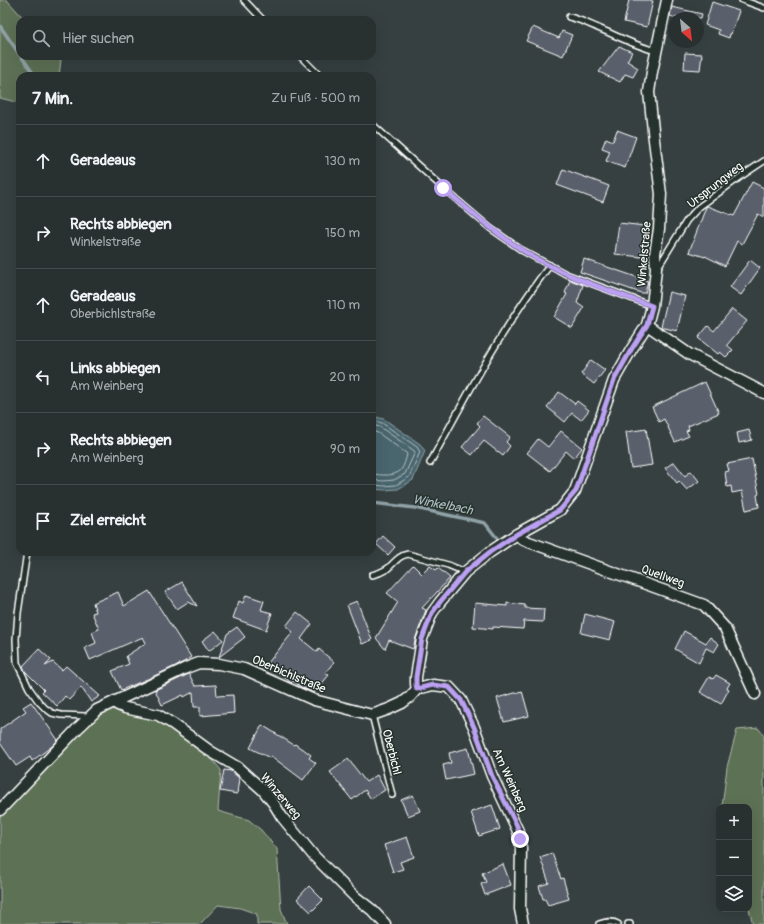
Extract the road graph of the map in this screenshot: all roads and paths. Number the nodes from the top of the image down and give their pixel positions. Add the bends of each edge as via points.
1 (244, 0) edge
2 (667, 0) edge
3 (742, 0) edge
4 (764, 8) edge
5 (259, 16) edge
6 (569, 17) dead end
7 (656, 50) junction
8 (304, 60) edge
9 (316, 72) edge
10 (376, 128) edge
11 (764, 161) edge
12 (550, 266) junction
13 (656, 268) junction
14 (652, 306) junction
15 (647, 325) junction
16 (764, 393) edge
17 (430, 462) dead end
18 (517, 534) junction
19 (27, 556) edge
20 (465, 572) junction
21 (372, 575) dead end
22 (417, 689) junction
23 (755, 694) dead end
24 (115, 702) junction
25 (372, 715) junction
26 (88, 718) junction
27 (392, 795) dead end
28 (0, 810) edge
29 (385, 924) edge
30 (523, 924) edge
31 (599, 924) edge
32 (618, 924) edge

1 - 5 lane
2 - 7 street, Winkelstraße
3 - 4 lane
6 - 7 lane
7 - 13 street, Winkelstraße via 649,92 661,194
8 - 9 lane
10 - 12 lane via 490,228
11 - 13 lane, Ursprungweg via 699,207 687,220
12 - 14 lane
12 - 17 lane via 518,310
13 - 14 street, Winkelstraße
14 - 15 street, Winkelstraße
15 - 16 street via 689,354
15 - 18 street, Winkelstraße via 614,380 576,491 560,510
18 - 20 street
18 - 23 street, Quellweg via 529,542 704,605 725,628
19 - 26 lane via 18,613 17,663 29,688 39,702 52,713
20 - 21 lane via 448,564 408,554 402,555 387,568
20 - 22 street via 432,613 422,639 416,677
22 - 25 street via 402,703
22 - 30 street, Am Weinberg via 433,685 449,687 461,700 474,727 492,776 518,831 521,848 520,909
24 - 25 street, Oberbichlstraße via 199,663 219,664 244,669 314,700
24 - 26 street, Oberbichlstraße via 97,710
24 - 29 street, Winzerweg via 125,708 158,715 237,767 262,789 313,855
25 - 27 lane, Oberbichl
26 - 28 street, Oberbichlstraße
31 - 32 lane

